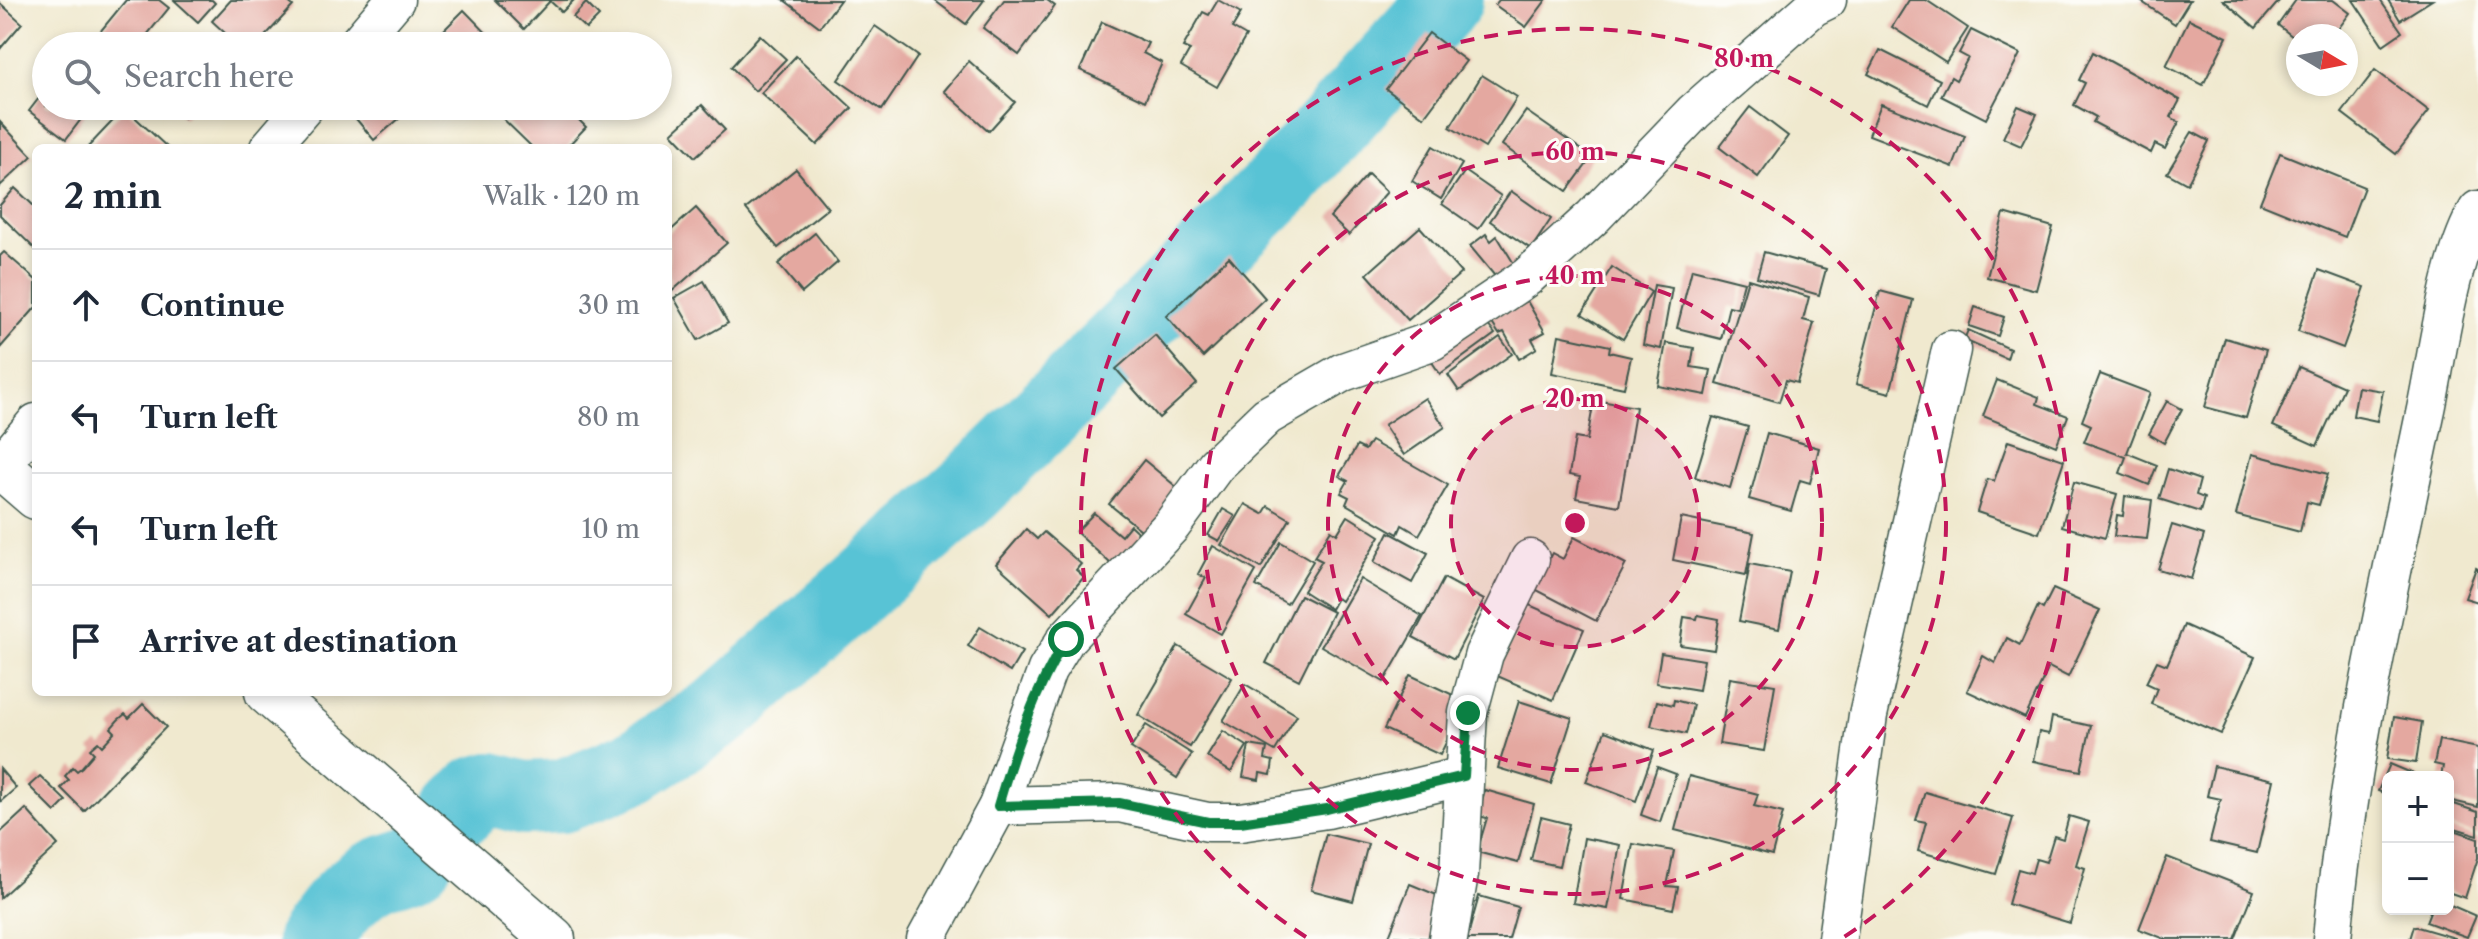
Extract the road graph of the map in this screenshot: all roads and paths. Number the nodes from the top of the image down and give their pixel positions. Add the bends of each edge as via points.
1 (395, 0) edge
2 (1827, 0) edge
3 (368, 32) edge
4 (293, 120) edge
5 (272, 144) edge
6 (2478, 210) edge
7 (1951, 350) dead end
8 (32, 428) edge
9 (0, 466) edge
10 (32, 494) edge
11 (1530, 559) dead end
12 (272, 696) edge
13 (1464, 776) junction
14 (998, 806) junction
15 (553, 939) edge
16 (926, 939) edge
17 (1448, 939) edge
18 (1837, 939) edge
19 (2332, 939) edge

1 - 3 street
2 - 14 street via 1735,74 1527,277 1432,341 1343,372 1267,416 1216,465 1163,535 1066,639 1031,708
4 - 5 street
6 - 19 street via 2468,226 2451,289 2377,646 2342,837
7 - 18 street via 1868,715
8 - 9 street
9 - 10 street
11 - 13 street via 1484,654 1468,713
12 - 15 street
13 - 14 street via 1327,809 1240,822 1208,822 1119,803
13 - 17 street via 1459,874
14 - 16 street

